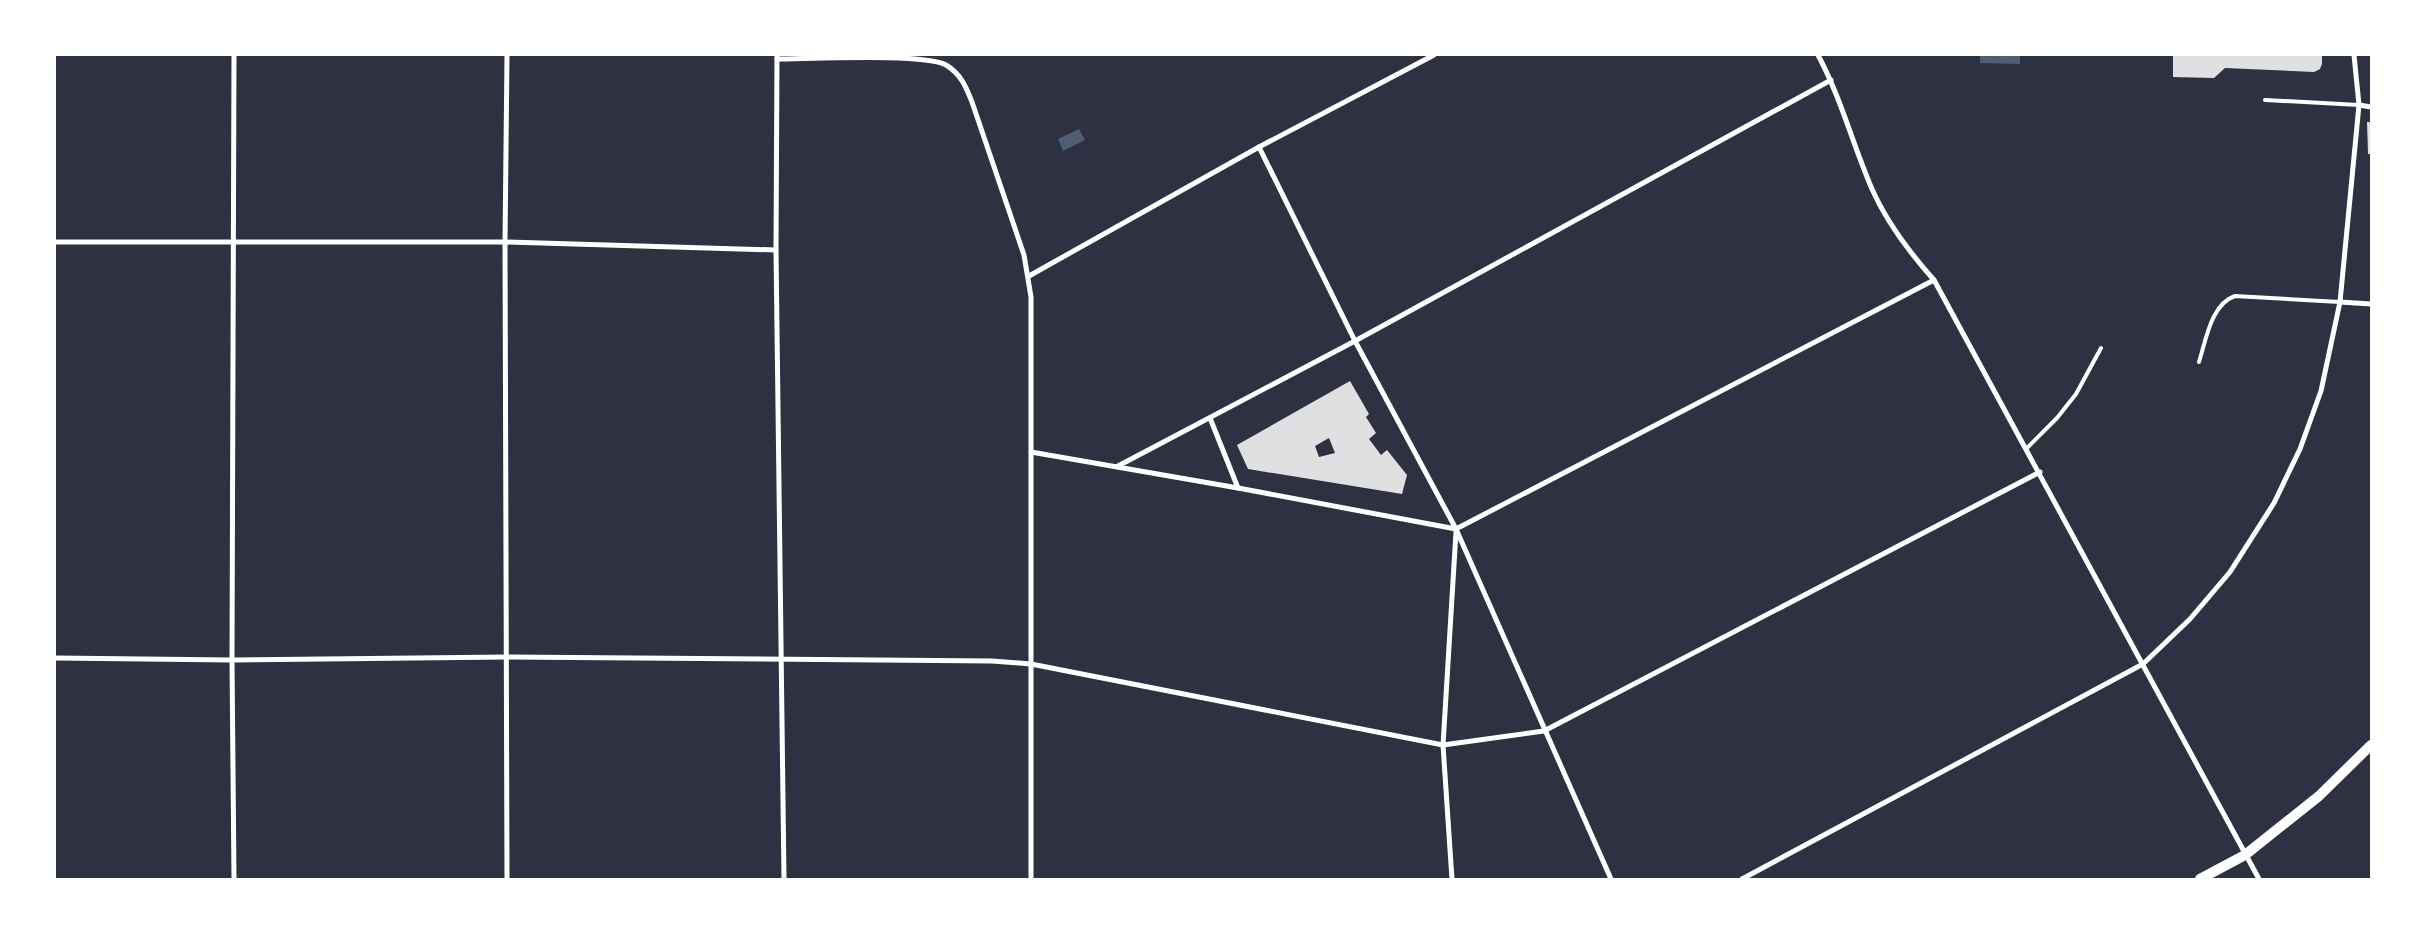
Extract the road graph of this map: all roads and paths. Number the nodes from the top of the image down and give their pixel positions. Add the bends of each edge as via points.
1 (234, 55) edge
2 (507, 55) edge
3 (1434, 55) edge
4 (1818, 55) edge
5 (2354, 55) edge
6 (777, 57) edge
7 (1831, 80) junction
8 (2266, 100) dead end
9 (2359, 105) junction
10 (2371, 106) edge
11 (1259, 147) junction
12 (55, 242) edge
13 (232, 242) junction
14 (505, 242) junction
15 (776, 250) junction
16 (1029, 276) junction
17 (1934, 280) junction
18 (2340, 302) junction
19 (2371, 304) edge
20 (1355, 341) junction
21 (2101, 348) dead end
22 (2199, 362) dead end
23 (1210, 418) junction
24 (2026, 448) junction
25 (1030, 452) junction
26 (1118, 466) junction
27 (2040, 472) junction
28 (1238, 488) junction
29 (1456, 529) junction
30 (507, 657) junction
31 (55, 658) edge
32 (782, 659) junction
33 (232, 660) junction
34 (1031, 664) junction
35 (2143, 664) junction
36 (1544, 731) junction
37 (1443, 745) junction
38 (2371, 745) edge
39 (2245, 855) junction
40 (234, 879) edge
41 (507, 879) edge
42 (784, 879) edge
43 (1031, 879) edge
44 (1452, 879) edge
45 (1611, 879) edge
46 (1742, 879) edge
47 (2200, 879) edge
48 (2259, 879) edge

1 - 13 street
2 - 14 street
3 - 11 street
4 - 7 street
5 - 9 street
6 - 15 street
6 - 16 street via 916,59 944,64 955,72 964,82 972,102
7 - 17 street via 1873,192 1901,240
7 - 20 street
8 - 9 lane
9 - 10 street
9 - 18 street
11 - 16 street
11 - 20 street
12 - 13 street
13 - 14 street
13 - 33 street
14 - 15 street
14 - 30 street
15 - 32 street
16 - 25 street
17 - 24 street
17 - 29 street
18 - 19 street
18 - 22 lane via 2228,298 2218,307
18 - 35 street via 2321,391 2300,449 2274,502 2230,572 2190,619
20 - 23 street
20 - 29 street
21 - 24 lane via 2076,394 2058,418
23 - 26 street
23 - 28 street
24 - 27 street
25 - 26 street
25 - 34 street
26 - 28 street
27 - 35 street
27 - 36 street
28 - 29 street
29 - 36 street
29 - 37 street
30 - 32 street
30 - 33 street
30 - 41 street
31 - 33 street
32 - 34 street
32 - 42 street
33 - 40 street
34 - 37 street
34 - 43 street
35 - 39 street
35 - 46 street
36 - 37 street
36 - 45 street
37 - 44 street
38 - 39 main road via 2319,796
39 - 47 main road
39 - 48 street

